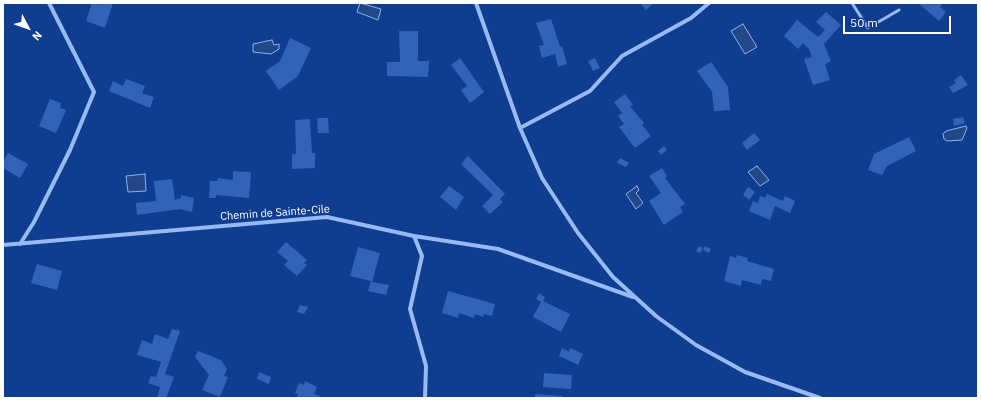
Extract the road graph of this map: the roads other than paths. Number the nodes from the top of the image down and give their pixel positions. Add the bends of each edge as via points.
1 (49, 3) edge
2 (476, 3) edge
3 (709, 3) edge
4 (852, 3) edge
5 (899, 10) dead end
6 (520, 128) junction
7 (414, 236) junction
8 (20, 244) junction
9 (3, 245) edge
10 (633, 297) junction
11 (425, 398) edge
12 (820, 398) edge

1 - 8 street via 94,92 70,150 34,222
2 - 6 street
3 - 6 street via 691,18 622,56 590,91
4 - 5 lane via 868,28
6 - 10 street via 532,157 558,204 578,233
7 - 8 street, Chemin de Sainte-Cile via 327,217
7 - 10 street, Chemin de Sainte-Cile via 498,249
7 - 11 street via 422,256 410,309 426,366
8 - 9 street, Chemin de Sainte-Cile
10 - 12 street via 679,333 720,359 752,374

